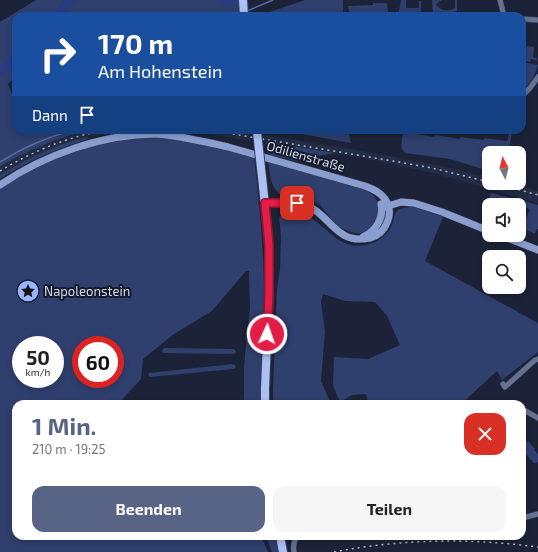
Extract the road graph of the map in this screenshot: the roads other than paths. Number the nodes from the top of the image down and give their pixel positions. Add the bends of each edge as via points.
1 (242, 0) edge
2 (500, 0) edge
3 (244, 12) edge
4 (503, 12) edge
5 (526, 19) edge
6 (538, 20) edge
7 (538, 77) edge
8 (526, 92) edge
9 (257, 134) edge
10 (0, 185) edge
11 (265, 203) junction
12 (385, 207) junction
13 (482, 228) edge
14 (518, 242) edge
15 (538, 250) edge
16 (538, 359) edge
17 (503, 384) dead end
18 (265, 400) edge
19 (526, 411) edge
20 (538, 418) edge
21 (538, 514) edge
22 (526, 517) edge
23 (281, 540) edge
24 (296, 540) edge
25 (294, 550) edge
26 (283, 552) edge

1 - 3 main road
2 - 4 street
5 - 6 street
7 - 8 street
9 - 11 main road, bridge
10 - 12 main road, Odilienstraße via 39,162 75,148 118,137 158,134 228,146 365,186 376,190 386,200
11 - 12 main road via 297,203 308,206 337,231 357,239 369,238 380,233 388,220 389,211
11 - 18 main road via 269,245
12 - 13 main road via 401,202 414,203
14 - 15 main road
16 - 17 street via 505,387
19 - 20 street
21 - 22 street
23 - 26 main road
24 - 25 street

